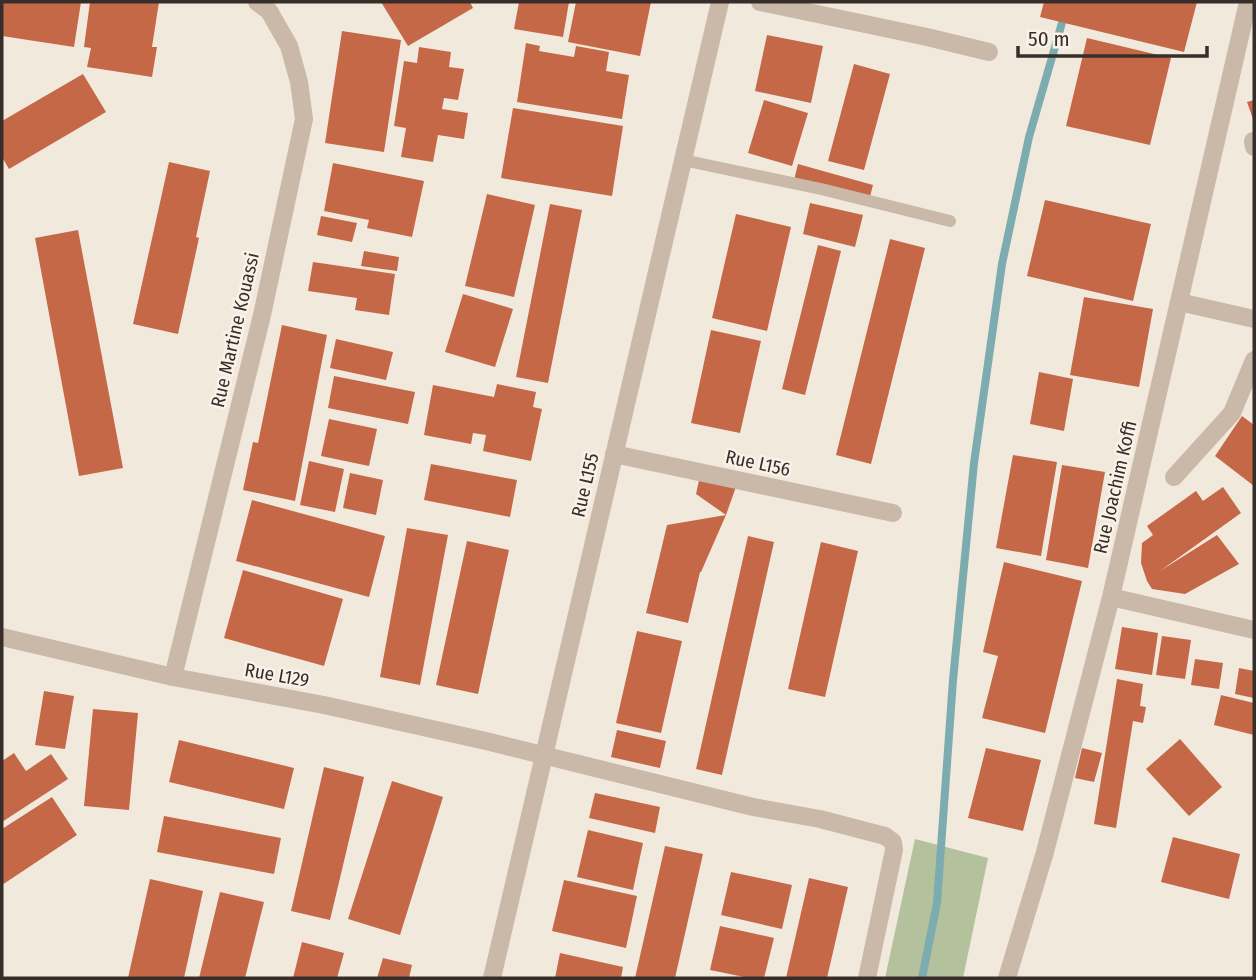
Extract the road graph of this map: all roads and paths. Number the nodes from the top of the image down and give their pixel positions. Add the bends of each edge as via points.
1 (257, 2) edge
2 (720, 2) edge
3 (760, 2) edge
4 (1250, 4) edge
5 (989, 52) dead end
6 (683, 160) junction
7 (950, 221) dead end
8 (1179, 302) junction
9 (1254, 319) edge
10 (1254, 359) edge
11 (614, 454) junction
12 (1174, 477) dead end
13 (893, 513) dead end
14 (1111, 597) junction
15 (1254, 630) edge
16 (2, 637) edge
17 (173, 677) junction
18 (545, 756) junction
19 (492, 978) edge
20 (867, 978) edge
21 (1006, 978) edge

1 - 17 street, Rue Martine Kouassi via 269,11 289,46 304,120 262,315
2 - 6 street, Rue L155
3 - 5 street
4 - 8 street, Rue Joachim Koffi
6 - 7 lane
6 - 11 street, Rue L155
8 - 9 street
8 - 14 street, Rue Joachim Koffi
10 - 12 street via 1233,413
11 - 13 street, Rue L156
11 - 18 street, Rue L155
14 - 15 street
14 - 21 street, Rue Joachim Koffi via 1045,852
16 - 17 street, Rue L129
17 - 18 street, Rue L129 via 343,709
18 - 19 street, Rue L155
18 - 20 street, Rue L129 via 885,836 894,850

